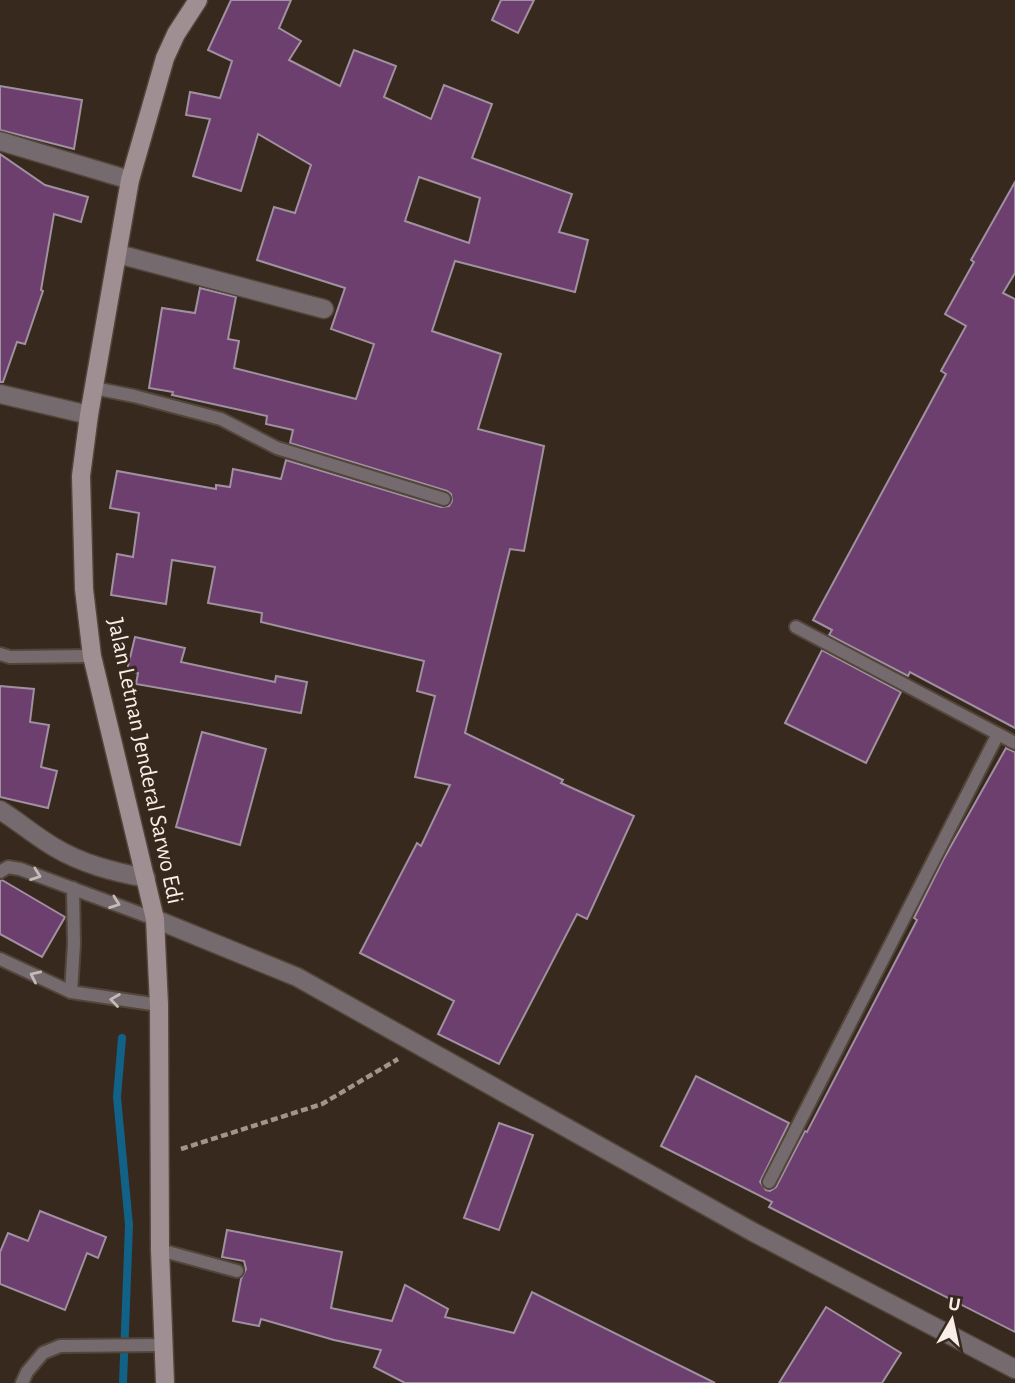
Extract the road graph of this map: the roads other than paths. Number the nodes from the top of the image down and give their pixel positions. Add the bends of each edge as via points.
1 (198, 0) edge
2 (0, 141) edge
3 (130, 180) junction
4 (117, 254) junction
5 (324, 309) dead end
6 (94, 388) junction
7 (0, 394) edge
8 (89, 415) junction
9 (444, 499) dead end
10 (796, 627) dead end
11 (0, 654) edge
12 (92, 656) junction
13 (998, 734) junction
14 (1015, 743) edge
15 (0, 810) edge
16 (0, 872) edge
17 (146, 878) junction
18 (74, 888) junction
19 (155, 919) junction
20 (0, 959) edge
21 (71, 992) junction
22 (159, 1005) junction
23 (769, 1182) dead end
24 (160, 1250) junction
25 (237, 1270) dead end
26 (154, 1346) junction
27 (1015, 1369) edge
28 (22, 1383) edge
29 (165, 1383) edge

1 - 3 main road, Jalan Letnan Jenderal Sarwo Edi via 165,58
2 - 3 street
3 - 4 main road, Jalan Letnan Jenderal Sarwo Edi
4 - 5 street
4 - 6 main road, Jalan Letnan Jenderal Sarwo Edi
6 - 8 main road, Jalan Letnan Jenderal Sarwo Edi
6 - 9 lane via 221,419 277,448
7 - 8 street
8 - 12 main road, Jalan Letnan Jenderal Sarwo Edi via 81,476 81,529
10 - 13 lane
11 - 12 lane
12 - 17 main road, Jalan Letnan Jenderal Sarwo Edi
13 - 14 lane
13 - 23 lane
15 - 17 street via 82,861
16 -> 18 lane via 8,867 20,869
17 - 19 main road, Jalan Letnan Jenderal Sarwo Edi
18 -> 19 lane
18 - 21 lane
19 - 22 main road, Jalan Letnan Jenderal Sarwo Edi
19 - 27 street via 298,977 753,1232
21 -> 20 lane
22 -> 21 lane
22 - 24 main road, Jalan Letnan Jenderal Sarwo Edi
24 - 25 lane
24 - 26 main road, Jalan Letnan Jenderal Sarwo Edi
26 - 28 lane via 60,1346 43,1353
26 - 29 main road, Jalan Letnan Jenderal Sarwo Edi

